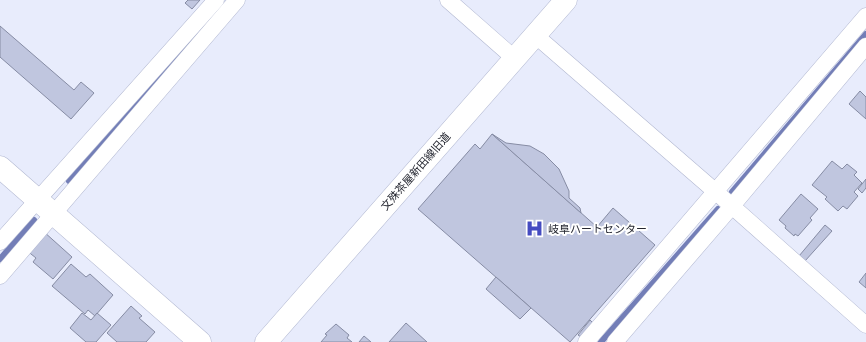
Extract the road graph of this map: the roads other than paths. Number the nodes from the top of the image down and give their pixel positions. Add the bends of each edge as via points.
1 (216, 0) edge
2 (237, 0) edge
3 (448, 0) edge
4 (566, 0) edge
5 (866, 16) edge
6 (535, 36) junction
7 (866, 46) edge
8 (514, 58) junction
9 (0, 167) edge
10 (716, 192) junction
11 (38, 200) junction
12 (732, 206) junction
13 (54, 214) junction
14 (0, 242) edge
15 (0, 276) edge
16 (866, 325) edge
17 (200, 342) edge
18 (266, 342) edge
19 (586, 342) edge
20 (615, 342) edge

1 - 11 street
2 - 13 street
3 - 8 street
4 - 6 street, 文殊茶屋新田線旧道
5 - 10 street
6 - 8 street, 文殊茶屋新田線旧道
6 - 10 street
7 - 12 street
8 - 18 street, 文殊茶屋新田線旧道
9 - 11 street
10 - 12 street
10 - 19 street
11 - 13 street
11 - 14 street
12 - 16 street
12 - 20 street
13 - 15 street
13 - 17 street

